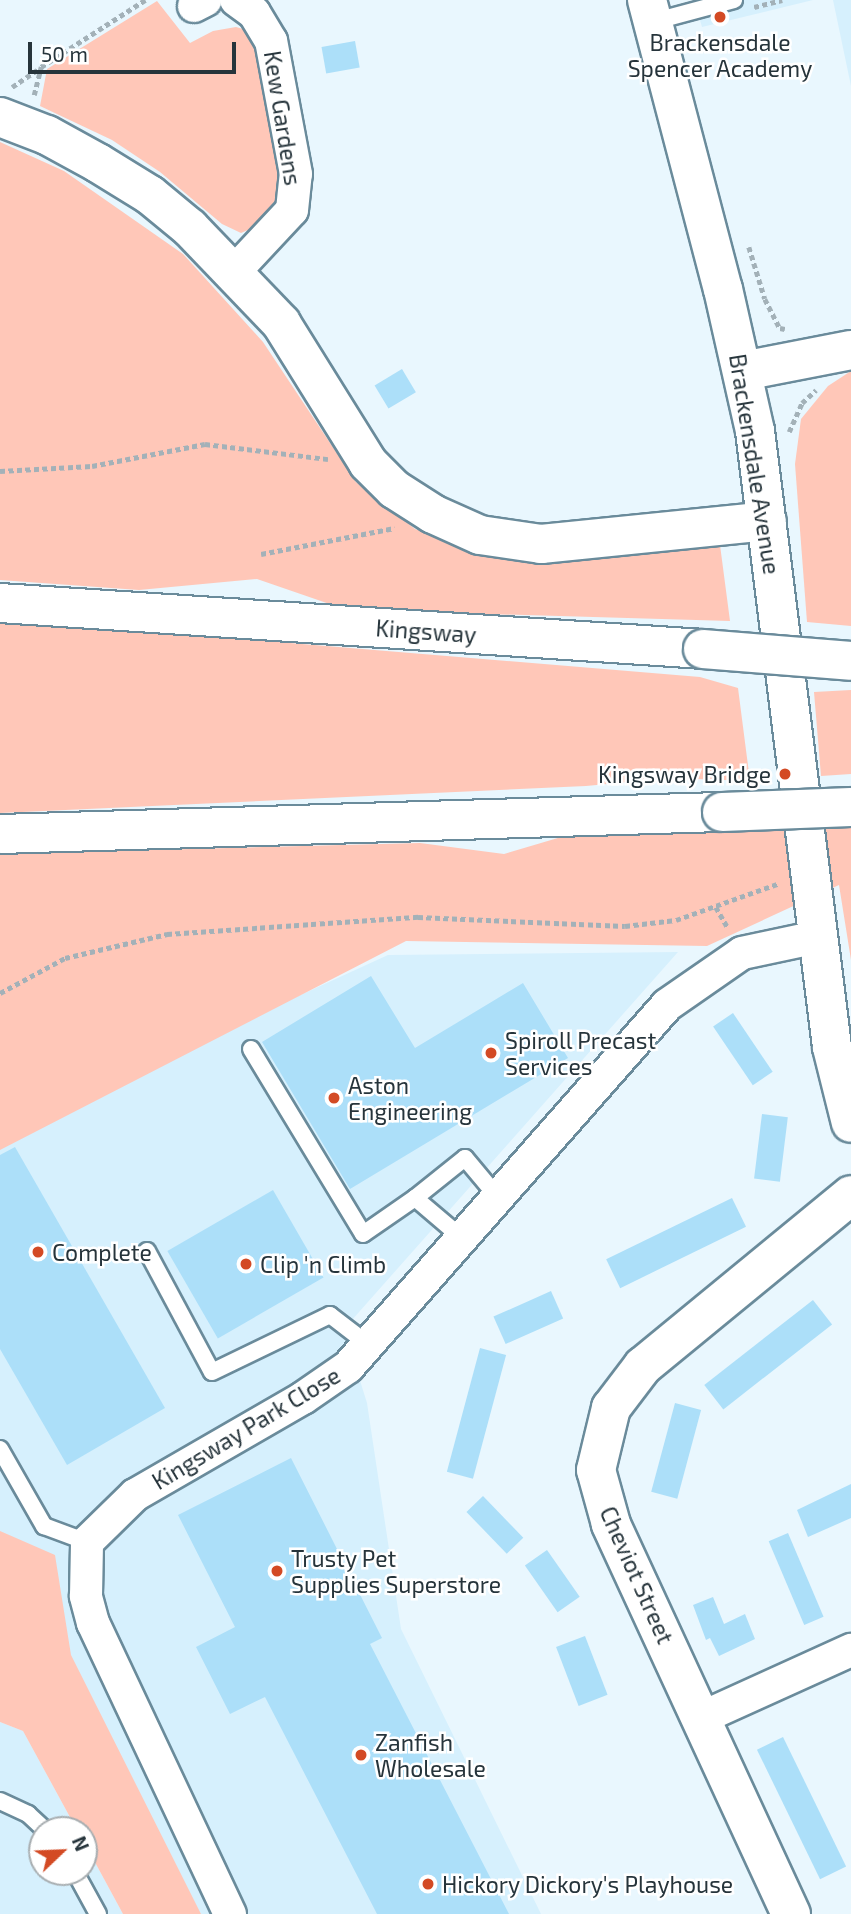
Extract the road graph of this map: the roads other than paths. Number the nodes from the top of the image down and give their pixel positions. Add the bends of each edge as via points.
1 (236, 0) edge
2 (734, 0) edge
3 (650, 11) edge
4 (13, 122) edge
5 (235, 271) junction
6 (851, 350) edge
7 (743, 371) junction
8 (767, 521) junction
9 (0, 603) edge
10 (851, 661) edge
11 (851, 807) edge
12 (0, 834) edge
13 (817, 937) junction
14 (251, 1049) dead end
15 (851, 1123) edge
16 (496, 1195) junction
17 (851, 1195) edge
18 (415, 1198) junction
19 (461, 1237) junction
20 (147, 1251) dead end
21 (369, 1345) junction
22 (0, 1449) edge
23 (87, 1542) junction
24 (851, 1650) edge
25 (701, 1718) junction
26 (0, 1801) edge
27 (30, 1816) edge
28 (83, 1886) edge
29 (98, 1914) edge
30 (230, 1914) edge
31 (791, 1914) edge

1 - 5 street, Kew Gardens via 254,13 271,41 296,174 292,210
2 - 3 lane
3 - 7 main road, Brackensdale Avenue
4 - 5 main road via 150,195
5 - 8 main road via 281,323 368,463 394,488 441,519 480,535 541,544
6 - 7 main road
7 - 8 main road, Brackensdale Avenue
8 - 13 main road, Brackensdale Avenue
9 - 10 main road, Kingsway, bridge
11 - 12 main road, bridge
13 - 15 main road, Brackensdale Avenue via 832,1047
13 - 16 street, Kingsway Park Close via 741,953 693,983 640,1032
14 - 18 lane via 363,1234
16 - 18 lane via 465,1158
16 - 19 street, Kingsway Park Close
17 - 25 main road, Cheviot Street via 643,1366 611,1408 604,1430 596,1471 611,1524
18 - 19 lane
19 - 21 street, Kingsway Park Close
20 - 21 lane via 212,1372 330,1315
21 - 23 street, Kingsway Park Close via 348,1367 303,1398 135,1495
22 - 23 lane via 44,1525
23 - 30 street via 86,1596 93,1623
24 - 25 street
25 - 31 main road, Cheviot Street
26 - 27 lane
28 - 29 lane

